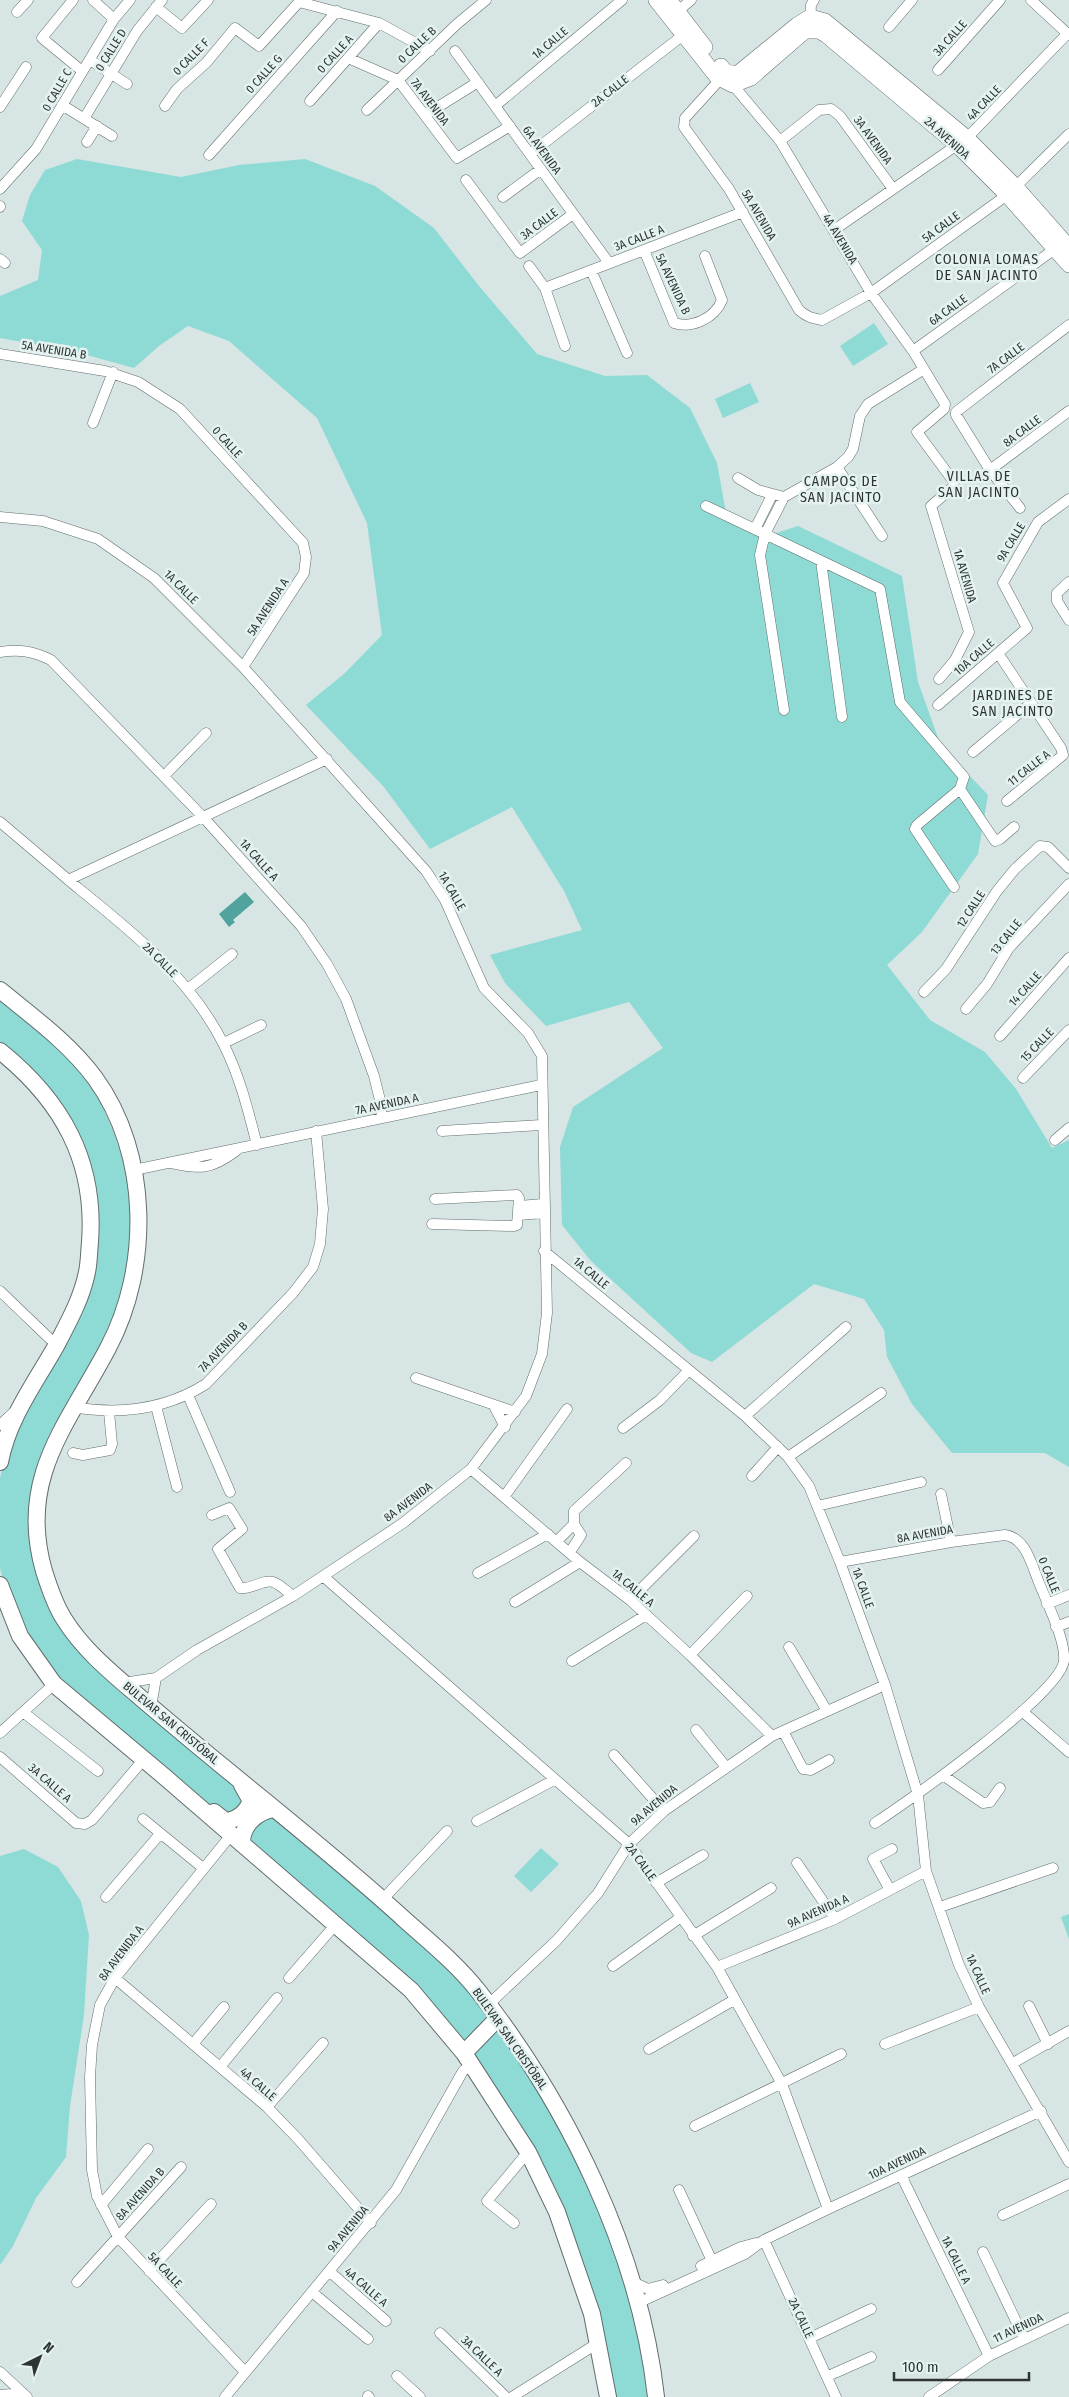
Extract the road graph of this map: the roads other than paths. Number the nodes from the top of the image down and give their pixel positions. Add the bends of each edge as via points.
1 (28, 0) edge
2 (73, 0) edge
3 (93, 0) edge
4 (130, 0) edge
5 (208, 0) edge
6 (486, 0) edge
7 (622, 0) edge
8 (656, 0) edge
9 (691, 0) edge
10 (814, 0) edge
11 (912, 0) edge
12 (1000, 0) edge
13 (1031, 0) edge
14 (306, 2) edge
15 (159, 4) edge
16 (673, 6) edge
17 (338, 11) junction
18 (17, 12) dead end
19 (114, 19) junction
20 (379, 23) junction
21 (810, 24) junction
22 (890, 27) dead end
23 (686, 32) junction
24 (1068, 34) edge
25 (430, 51) junction
26 (455, 51) dead end
27 (348, 58) junction
28 (90, 60) junction
29 (26, 67) dead end
30 (938, 70) dead end
31 (82, 71) junction
32 (111, 73) junction
33 (727, 77) junction
34 (398, 80) junction
35 (478, 82) junction
36 (127, 84) dead end
37 (310, 101) dead end
38 (62, 105) junction
39 (165, 106) dead end
40 (495, 106) junction
41 (0, 107) edge
42 (367, 110) dead end
43 (424, 115) junction
44 (84, 117) junction
45 (97, 126) junction
46 (510, 126) junction
47 (1069, 134) edge
48 (112, 136) dead end
49 (780, 141) junction
50 (87, 142) dead end
51 (963, 142) junction
52 (530, 154) junction
53 (209, 155) dead end
54 (541, 169) junction
55 (466, 180) dead end
56 (0, 189) edge
57 (893, 189) junction
58 (1012, 191) junction
59 (503, 197) dead end
60 (743, 212) junction
61 (573, 214) junction
62 (834, 230) junction
63 (1064, 244) edge
64 (644, 250) junction
65 (705, 256) dead end
66 (609, 263) junction
67 (1069, 265) edge
68 (529, 266) dead end
69 (591, 270) junction
70 (545, 288) junction
71 (871, 293) junction
72 (813, 318) joint
73 (1069, 326) edge
74 (565, 346) dead end
75 (913, 351) junction
76 (627, 353) dead end
77 (0, 354) edge
78 (924, 368) junction
79 (109, 372) junction
80 (1069, 411) edge
81 (94, 423) dead end
82 (836, 467) junction
83 (990, 470) junction
84 (738, 478) dead end
85 (954, 482) joint
86 (772, 495) junction
87 (784, 497) junction
88 (1069, 499) edge
89 (706, 506) dead end
90 (1020, 508) dead end
91 (0, 517) edge
92 (760, 531) junction
93 (882, 536) dead end
94 (306, 557) joint
95 (821, 561) junction
96 (1069, 582) edge
97 (1069, 620) edge
98 (1027, 628) joint
99 (0, 652) edge
100 (998, 653) junction
101 (243, 668) junction
102 (939, 679) dead end
103 (1030, 704) junction
104 (938, 705) dead end
105 (784, 710) dead end
106 (842, 717) dead end
107 (206, 733) dead end
108 (974, 752) dead end
109 (327, 759) junction
110 (164, 776) junction
111 (960, 789) junction
112 (1007, 801) dead end
113 (204, 818) junction
114 (0, 822) edge
115 (1014, 828) dead end
116 (1069, 868) edge
117 (68, 880) junction
118 (1069, 884) edge
119 (954, 887) dead end
120 (232, 954) dead end
121 (1069, 958) edge
122 (188, 989) junction
123 (0, 990) edge
124 (924, 992) dead end
125 (966, 1009) dead end
126 (261, 1025) dead end
127 (1069, 1030) edge
128 (1000, 1036) dead end
129 (224, 1043) junction
130 (0, 1052) edge
131 (1023, 1078) dead end
132 (541, 1085) junction
133 (382, 1118) junction
134 (542, 1125) junction
135 (1069, 1128) edge
136 (442, 1131) dead end
137 (316, 1132) junction
138 (1056, 1140) dead end
139 (257, 1145) junction
140 (134, 1170) junction
141 (436, 1200) dead end
142 (544, 1208) junction
143 (519, 1210) junction
144 (432, 1224) dead end
145 (544, 1251) junction
146 (0, 1291) edge
147 (71, 1315) junction
148 (846, 1327) dead end
149 (50, 1339) junction
150 (689, 1370) junction
151 (41, 1371) junction
152 (416, 1378) dead end
153 (881, 1393) dead end
154 (188, 1395) junction
155 (156, 1406) junction
156 (494, 1406) junction
157 (72, 1407) junction
158 (19, 1408) junction
159 (567, 1409) dead end
160 (109, 1412) junction
161 (516, 1412) junction
162 (745, 1416) junction
163 (0, 1426) edge
164 (505, 1426) junction
165 (623, 1428) dead end
166 (778, 1447) junction
167 (73, 1453) dead end
168 (1, 1455) edge
169 (788, 1457) junction
170 (626, 1463) dead end
171 (471, 1469) junction
172 (752, 1476) dead end
173 (921, 1482) dead end
174 (177, 1487) dead end
175 (230, 1492) dead end
176 (941, 1494) dead end
177 (504, 1497) junction
178 (817, 1506) junction
179 (212, 1515) dead end
180 (574, 1524) junction
181 (548, 1534) junction
182 (694, 1536) dead end
183 (1014, 1536) joint
184 (557, 1541) junction
185 (951, 1542) junction
186 (570, 1552) junction
187 (580, 1562) junction
188 (840, 1562) junction
189 (478, 1573) dead end
190 (324, 1577) junction
191 (0, 1589) edge
192 (1069, 1595) edge
193 (293, 1596) junction
194 (747, 1596) dead end
195 (630, 1600) junction
196 (515, 1602) dead end
197 (1047, 1604) junction
198 (646, 1615) junction
199 (1069, 1622) edge
200 (1056, 1627) junction
201 (789, 1647) dead end
202 (690, 1655) junction
203 (572, 1661) dead end
204 (156, 1678) junction
205 (123, 1682) junction
206 (54, 1684) junction
207 (885, 1685) junction
208 (152, 1707) junction
209 (1022, 1711) junction
210 (23, 1712) junction
211 (827, 1712) junction
212 (696, 1730) dead end
213 (783, 1731) junction
214 (0, 1733) edge
215 (772, 1736) junction
216 (1069, 1752) edge
217 (614, 1755) dead end
218 (0, 1757) edge
219 (144, 1759) junction
220 (829, 1760) dead end
221 (726, 1767) junction
222 (98, 1771) dead end
223 (944, 1776) junction
224 (166, 1778) junction
225 (237, 1778) junction
226 (554, 1780) junction
227 (1000, 1788) dead end
228 (918, 1795) junction
229 (274, 1809) junction
230 (664, 1811) junction
231 (144, 1819) dead end
232 (478, 1821) dead end
233 (876, 1823) dead end
234 (447, 1831) dead end
235 (160, 1834) junction
236 (236, 1839) junction
237 (629, 1844) junction
238 (892, 1850) dead end
239 (703, 1855) dead end
240 (797, 1863) dead end
241 (203, 1868) junction
242 (1054, 1868) dead end
243 (926, 1871) junction
244 (656, 1882) junction
245 (771, 1888) dead end
246 (890, 1890) junction
247 (106, 1898) dead end
248 (383, 1899) junction
249 (940, 1907) junction
250 (681, 1917) junction
251 (835, 1919) junction
252 (336, 1924) junction
253 (693, 1936) junction
254 (613, 1966) dead end
255 (717, 1967) junction
256 (116, 1978) junction
257 (289, 1978) dead end
258 (277, 1998) dead end
259 (734, 2000) junction
260 (488, 2005) junction
261 (1029, 2006) dead end
262 (224, 2007) dead end
263 (980, 2007) junction
264 (498, 2018) junction
265 (1069, 2031) edge
266 (323, 2043) dead end
267 (193, 2044) junction
268 (885, 2044) dead end
269 (1048, 2044) junction
270 (649, 2049) dead end
271 (841, 2054) dead end
272 (468, 2059) junction
273 (1014, 2063) junction
274 (220, 2067) junction
275 (782, 2084) junction
276 (267, 2107) junction
277 (1041, 2111) junction
278 (695, 2126) dead end
279 (148, 2149) dead end
280 (528, 2152) junction
281 (1069, 2162) edge
282 (181, 2168) dead end
283 (92, 2170) joint
284 (901, 2175) junction
285 (1069, 2184) edge
286 (679, 2190) dead end
287 (101, 2204) junction
288 (211, 2204) dead end
289 (828, 2209) junction
290 (1003, 2215) dead end
291 (371, 2223) junction
292 (514, 2223) dead end
293 (118, 2237) junction
294 (764, 2240) junction
295 (983, 2252) dead end
296 (712, 2261) junction
297 (149, 2271) junction
298 (329, 2271) junction
299 (77, 2282) dead end
300 (634, 2282) junction
301 (312, 2292) junction
302 (640, 2302) junction
303 (871, 2309) dead end
304 (1069, 2318) edge
305 (386, 2321) dead end
306 (440, 2333) dead end
307 (810, 2338) junction
308 (1024, 2338) junction
309 (368, 2339) dead end
310 (598, 2343) junction
311 (989, 2356) junction
312 (871, 2357) dead end
313 (0, 2372) edge
314 (245, 2372) junction
315 (397, 2376) dead end
316 (828, 2376) junction
317 (0, 2395) edge
318 (25, 2395) edge
319 (225, 2397) edge
320 (420, 2397) edge
321 (506, 2397) edge
322 (512, 2397) edge
323 (608, 2397) edge
324 (656, 2397) edge
325 (836, 2397) edge
326 (929, 2397) edge

1 - 18 street
2 - 31 street via 42,38
3 - 19 street
4 - 19 street, 0 CALLE C
5 - 15 street via 184,26 178,27
6 - 25 street, 0 CALLE B
7 - 40 street, 1A CALLE
8 - 23 street, 4A AVENIDA
9 - 16 street
10 - 21 street
11 - 22 street
12 - 30 street, 3A CALLE
13 - 24 street
14 - 17 street
14 - 39 street, 0 CALLE F via 259,46 235,28
15 - 32 street, 0 CALLE D
16 - 23 street, 4A AVENIDA
17 - 20 street
17 - 53 street, 0 CALLE G
19 - 28 street, 0 CALLE C
20 - 25 street
20 - 27 street, 0 CALLE A
21 - 33 street via 751,78
21 - 51 street, 2A AVENIDA
23 - 33 street, 4A AVENIDA
23 - 52 street, 2A CALLE
24 - 51 street, 4A CALLE
25 - 34 street, 0 CALLE B
26 - 35 street, 6A AVENIDA
27 - 34 street, 7A AVENIDA
27 - 37 street, 0 CALLE A
28 - 31 street, 0 CALLE C
28 - 32 street
29 - 41 street
31 - 38 street, 0 CALLE C
32 - 36 street
32 - 44 street, 0 CALLE D
33 - 49 street, 4A AVENIDA
33 - 60 street, 5A AVENIDA via 685,118 684,123
34 - 42 street, 0 CALLE B
34 - 43 street, 7A AVENIDA
35 - 40 street, 6A AVENIDA
35 - 43 street
38 - 44 street
38 - 56 street, 0 CALLE C via 36,149
40 - 46 street, 6A AVENIDA
43 - 46 street, 7A AVENIDA via 457,158
44 - 45 street
45 - 48 street
45 - 50 street
46 - 52 street, 6A AVENIDA
47 - 58 street, 5A CALLE
49 - 57 street, 3A AVENIDA via 819,110 831,109 840,116
49 - 62 street, 4A AVENIDA
51 - 57 street, 4A CALLE
51 - 58 street, 2A AVENIDA
52 - 54 street, 6A AVENIDA
54 - 59 street
54 - 61 street, 6A AVENIDA
55 - 61 street, 3A CALLE via 519,252
57 - 62 street, 4A CALLE
58 - 63 street, 2A AVENIDA
58 - 71 street, 5A CALLE
60 - 64 street, 3A CALLE A
60 - 72 street, 5A AVENIDA via 799,310
61 - 66 street, 6A AVENIDA
62 - 71 street, 4A AVENIDA
63 - 67 street, 2A AVENIDA
63 - 75 street, 6A CALLE
64 - 65 street, 5A AVENIDA B via 674,323 682,326 701,320 719,307 722,300
64 - 66 street, 3A CALLE A
66 - 69 street, 3A CALLE A
68 - 70 street
69 - 70 street, 3A CALLE A
69 - 76 street
70 - 74 street
71 - 72 street, 5A CALLE via 822,320
71 - 75 street, 4A AVENIDA
73 - 83 street, 7A CALLE via 958,410 956,416
75 - 78 street, 4A AVENIDA
77 - 79 street, 5A AVENIDA B
78 - 82 street via 868,404 860,416 853,449
78 - 85 street, 4A AVENIDA via 946,406 917,432
79 - 81 street
79 - 94 street, 0 CALLE via 138,382 180,409 303,543
80 - 83 street, 8A CALLE
82 - 87 street
82 - 93 street
83 - 90 street
84 - 86 street
85 - 102 street, 1A AVENIDA via 953,487 931,506 969,632 955,660
86 - 87 street
86 - 92 street
87 - 92 street
88 - 98 street, 9A CALLE via 1038,522 1002,583
89 - 92 street
91 - 101 street, 1A CALLE via 43,521 98,539 154,578
92 - 95 street
92 - 105 street via 760,554
94 - 101 street, 5A AVENIDA A via 304,573
95 - 106 street
95 - 111 street via 880,589 900,702 964,777
96 - 97 street via 1057,593 1057,601
98 - 100 street, 10A CALLE
99 - 110 street, 1A CALLE A via 35,652 51,660
100 - 103 street
100 - 104 street, 10A CALLE
101 - 109 street, 1A CALLE
103 - 108 street
103 - 112 street, 11 CALLE A via 1063,752 1062,758
107 - 110 street
109 - 113 street
109 - 132 street, 1A CALLE via 436,886 460,931 484,988 537,1044 542,1056
110 - 113 street, 1A CALLE A
111 - 115 street via 995,841
111 - 119 street via 915,829
113 - 117 street
113 - 133 street, 1A CALLE A via 302,926 327,964 346,999 360,1038 380,1100
114 - 117 street, 2A CALLE
116 - 124 street, 12 CALLE via 1044,845 1040,846 1015,869 946,969
117 - 122 street, 2A CALLE via 154,952
118 - 125 street, 13 CALLE via 1009,948 987,984
120 - 122 street
121 - 128 street, 14 CALLE
122 - 129 street, 2A CALLE
123 - 140 main road, BULEVAR SAN CRISTÓBAL via 72,1052 96,1079 115,1113
126 - 129 street
127 - 131 street, 15 CALLE
129 - 139 street, 2A CALLE via 243,1088
130 - 147 main road via 28,1076 62,1118 83,1167 91,1220 87,1272
132 - 133 street, 7A AVENIDA A
132 - 134 street, 1A CALLE
133 - 137 street, 7A AVENIDA A
134 - 136 street
134 - 142 street, 1A CALLE
135 - 138 street
137 - 139 street, 7A AVENIDA A
137 - 154 street, 7A AVENIDA B via 323,1210 320,1244 313,1267 293,1293 206,1384
139 - 140 street, 7A AVENIDA A via 239,1149 218,1165 200,1168 166,1162
140 - 157 main road, BULEVAR SAN CRISTÓBAL via 138,1235 130,1291 121,1323
141 - 143 street via 514,1195 519,1198
142 - 143 street
142 - 145 street, 1A CALLE
143 - 144 street via 517,1225 514,1226
145 - 150 street, 1A CALLE
145 - 161 street, 8A AVENIDA via 546,1313 542,1354 526,1396
146 - 149 street
147 - 149 street
147 - 151 main road
148 - 162 street
149 - 151 street
150 - 162 street, 1A CALLE
150 - 165 street via 660,1400
151 - 158 main road
152 - 156 street
153 - 169 street
154 - 155 street, 7A AVENIDA B
154 - 175 street
155 - 160 street, 7A AVENIDA B
155 - 174 street
156 - 161 street
156 - 164 street
157 - 160 street, 7A AVENIDA B
157 - 205 main road, BULEVAR SAN CRISTÓBAL via 51,1449 38,1494 39,1550 62,1617 102,1665
158 - 163 street
158 - 168 main road
159 - 177 street
160 - 167 street via 110,1450 83,1455
161 - 164 street, 8A AVENIDA
162 - 166 street, 1A CALLE
164 - 171 street, 8A AVENIDA
166 - 169 street, 1A CALLE
166 - 172 street
169 - 178 street, 1A CALLE via 809,1486
170 - 180 street via 578,1506 574,1511
171 - 177 street, 1A CALLE A
171 - 190 street, 8A AVENIDA via 403,1523
173 - 178 street
176 - 185 street
177 - 181 street, 1A CALLE A
178 - 188 street, 1A CALLE
179 - 193 street via 229,1508 242,1529 218,1549 240,1588 269,1581
180 - 184 street
180 - 186 street via 581,1535
181 - 184 street, 1A CALLE A
181 - 189 street
182 - 195 street
183 - 185 street, 8A AVENIDA
183 - 197 street, 0 CALLE via 1023,1544
184 - 186 street, 1A CALLE A
185 - 188 street, 8A AVENIDA
186 - 187 street, 1A CALLE A
187 - 195 street, 1A CALLE A
187 - 196 street
188 - 207 street, 1A CALLE
190 - 193 street, 8A AVENIDA
190 - 226 street, 2A CALLE
191 - 206 main road via 20,1636
192 - 197 street
193 - 204 street, 8A AVENIDA via 197,1650
194 - 202 street
195 - 198 street, 1A CALLE A
197 - 200 street, 0 CALLE
198 - 202 street, 1A CALLE A
198 - 203 street
199 - 200 street
200 - 209 street, 0 CALLE via 1064,1660 1061,1671 1053,1683
201 - 211 street
202 - 215 street, 1A CALLE A
204 - 205 street, 8A AVENIDA
204 - 208 street
205 - 208 main road, BULEVAR SAN CRISTÓBAL
206 - 210 street
206 - 219 main road
207 - 211 street, 9A AVENIDA
207 - 228 street, 1A CALLE
208 - 225 main road, BULEVAR SAN CRISTÓBAL
209 - 216 street
209 - 223 street
210 - 214 street
210 - 222 street
211 - 213 street, 9A AVENIDA
212 - 221 street
213 - 215 street, 9A AVENIDA
213 - 220 street via 803,1769 811,1770
215 - 221 street, 9A AVENIDA
217 - 230 street
218 - 219 street, 3A CALLE A via 76,1823 85,1824
219 - 224 main road
221 - 230 street, 9A AVENIDA
223 - 227 street via 983,1803 990,1802
223 - 228 street
224 - 225 main road via 180,1784 225,1821 241,1815 251,1801
224 - 236 main road
225 - 229 main road, BULEVAR SAN CRISTÓBAL
226 - 232 street
226 - 237 street, 2A CALLE
228 - 233 street
228 - 243 street, 1A CALLE
229 - 236 main road via 258,1812
229 - 248 main road, BULEVAR SAN CRISTÓBAL
230 - 237 street, 9A AVENIDA
231 - 235 street
234 - 248 street
235 - 241 street
235 - 247 street
236 - 241 street, 8A AVENIDA A
236 - 252 main road
237 - 244 street, 2A CALLE
237 - 260 street, 9A AVENIDA via 592,1900 543,1954
238 - 246 street via 873,1859
239 - 244 street
240 - 251 street
241 - 256 street, 8A AVENIDA A
242 - 249 street
243 - 246 street, 9A AVENIDA A
243 - 249 street, 1A CALLE
244 - 250 street, 2A CALLE
245 - 253 street
246 - 251 street, 9A AVENIDA A
248 - 260 main road, BULEVAR SAN CRISTÓBAL via 450,1960
249 - 263 street, 1A CALLE via 960,1965
250 - 253 street, 2A CALLE
250 - 254 street
251 - 255 street, 9A AVENIDA A
252 - 257 street
252 - 272 main road via 411,1990
253 - 255 street, 2A CALLE
255 - 259 street, 2A CALLE
256 - 267 street, 4A CALLE
256 - 283 street, 8A AVENIDA A via 100,2005 92,2045
258 - 274 street
259 - 270 street
259 - 275 street, 2A CALLE
260 - 264 main road, BULEVAR SAN CRISTÓBAL
261 - 269 street
262 - 267 street
263 - 268 street
263 - 273 street, 1A CALLE
264 - 272 main road
264 - 300 main road, BULEVAR SAN CRISTÓBAL via 563,2119 613,2225
265 - 269 street
266 - 276 street
267 - 274 street, 4A CALLE
269 - 273 street
271 - 275 street
272 - 280 main road
272 - 291 street, 9A AVENIDA via 396,2190
273 - 277 street, 1A CALLE
274 - 276 street, 4A CALLE
275 - 278 street
275 - 289 street, 2A CALLE
276 - 291 street, 4A CALLE
277 - 281 street, 1A CALLE
277 - 284 street, 10A AVENIDA
279 - 287 street
280 - 292 street via 487,2201
280 - 310 main road via 560,2220 582,2281
282 - 293 street, 8A AVENIDA B
283 - 287 street, 5A CALLE
284 - 289 street, 10A AVENIDA
284 - 311 street, 1A CALLE A
285 - 290 street
286 - 296 street
287 - 293 street, 5A CALLE
288 - 297 street
289 - 294 street, 10A AVENIDA
291 - 298 street, 9A AVENIDA
293 - 297 street, 5A CALLE
293 - 299 street, 8A AVENIDA B
294 - 296 street, 10A AVENIDA
294 - 302 street, 10A AVENIDA via 744,2254
294 - 307 street, 2A CALLE
295 - 308 street
296 - 300 street, 10A AVENIDA via 653,2289 643,2288
297 - 314 street, 5A CALLE
298 - 301 street, 9A AVENIDA
298 - 305 street, 4A CALLE A
300 - 302 main road, BULEVAR SAN CRISTÓBAL
301 - 309 street
301 - 314 street, 9A AVENIDA
302 - 324 main road, BULEVAR SAN CRISTÓBAL
303 - 307 street
304 - 308 street, 11 AVENIDA
306 - 321 street, 3A CALLE A
307 - 316 street, 2A CALLE
308 - 311 street, 11 AVENIDA
310 - 322 street
310 - 323 main road
311 - 326 street, 11 AVENIDA
312 - 316 street
313 - 318 street
314 - 319 street, 9A AVENIDA
315 - 320 street
316 - 325 street, 2A CALLE
317 - 318 street

